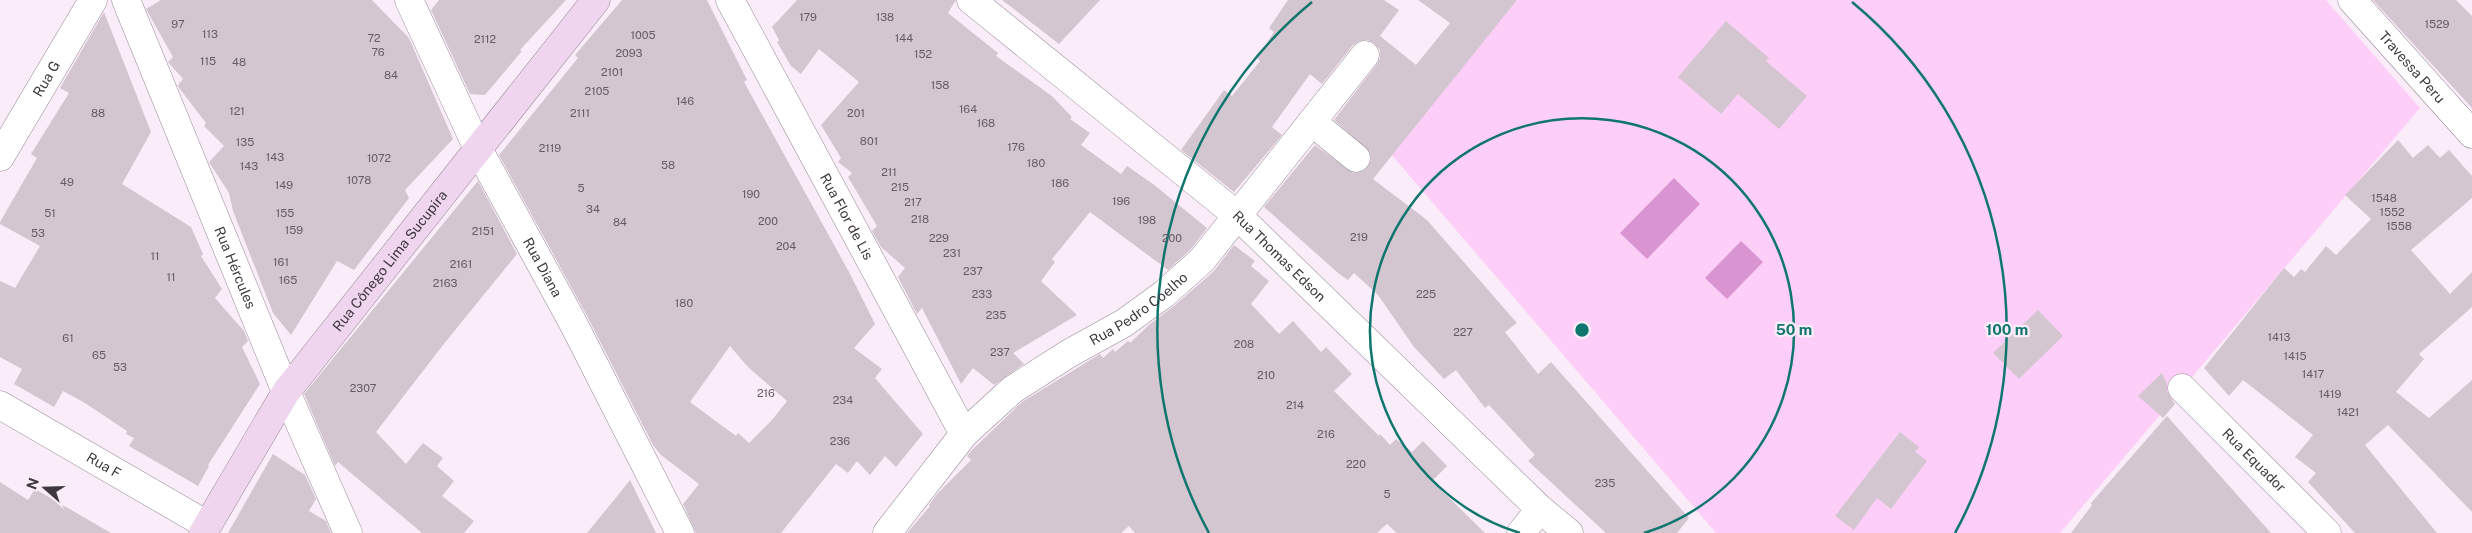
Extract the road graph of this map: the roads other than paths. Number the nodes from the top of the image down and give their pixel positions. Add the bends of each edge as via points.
1 (93, 0) edge
2 (126, 0) edge
3 (409, 0) edge
4 (596, 0) edge
5 (730, 0) edge
6 (971, 0) edge
7 (2352, 0) edge
8 (1365, 55) dead end
9 (1312, 122) junction
10 (2472, 134) edge
11 (478, 149) junction
12 (0, 157) edge
13 (1356, 158) dead end
14 (1238, 216) junction
15 (2182, 388) dead end
16 (286, 392) junction
17 (0, 405) edge
18 (964, 434) junction
19 (1540, 509) junction
20 (205, 529) edge
21 (348, 533) edge
22 (680, 533) edge
23 (887, 533) edge
24 (1521, 533) edge
25 (1569, 533) edge
26 (2326, 533) edge

1 - 12 street, Rua G
2 - 16 street, Rua Hércules
3 - 11 street, Rua Diana
4 - 11 street, Rua Cônego Lima Sucupira
5 - 18 street, Rua Flor de Lis
6 - 14 street, Rua Thomas Edson
7 - 10 street, Travessa Peru
8 - 9 street, Rua Pedro Coelho
9 - 13 street
9 - 14 street, Rua Pedro Coelho
11 - 16 street, Rua Cônego Lima Sucupira
11 - 22 street, Rua Diana via 572,321
14 - 18 street, Rua Pedro Coelho via 1202,260 1164,294 1124,323 1012,390
14 - 19 street, Rua Thomas Edson
15 - 26 street, Rua Equador
16 - 20 street, Rua Cônego Lima Sucupira
16 - 21 street, Rua Hércules
17 - 20 street, Rua F
18 - 23 street, Rua Pedro Coelho
19 - 24 street
19 - 25 street, Rua Thomas Edson

